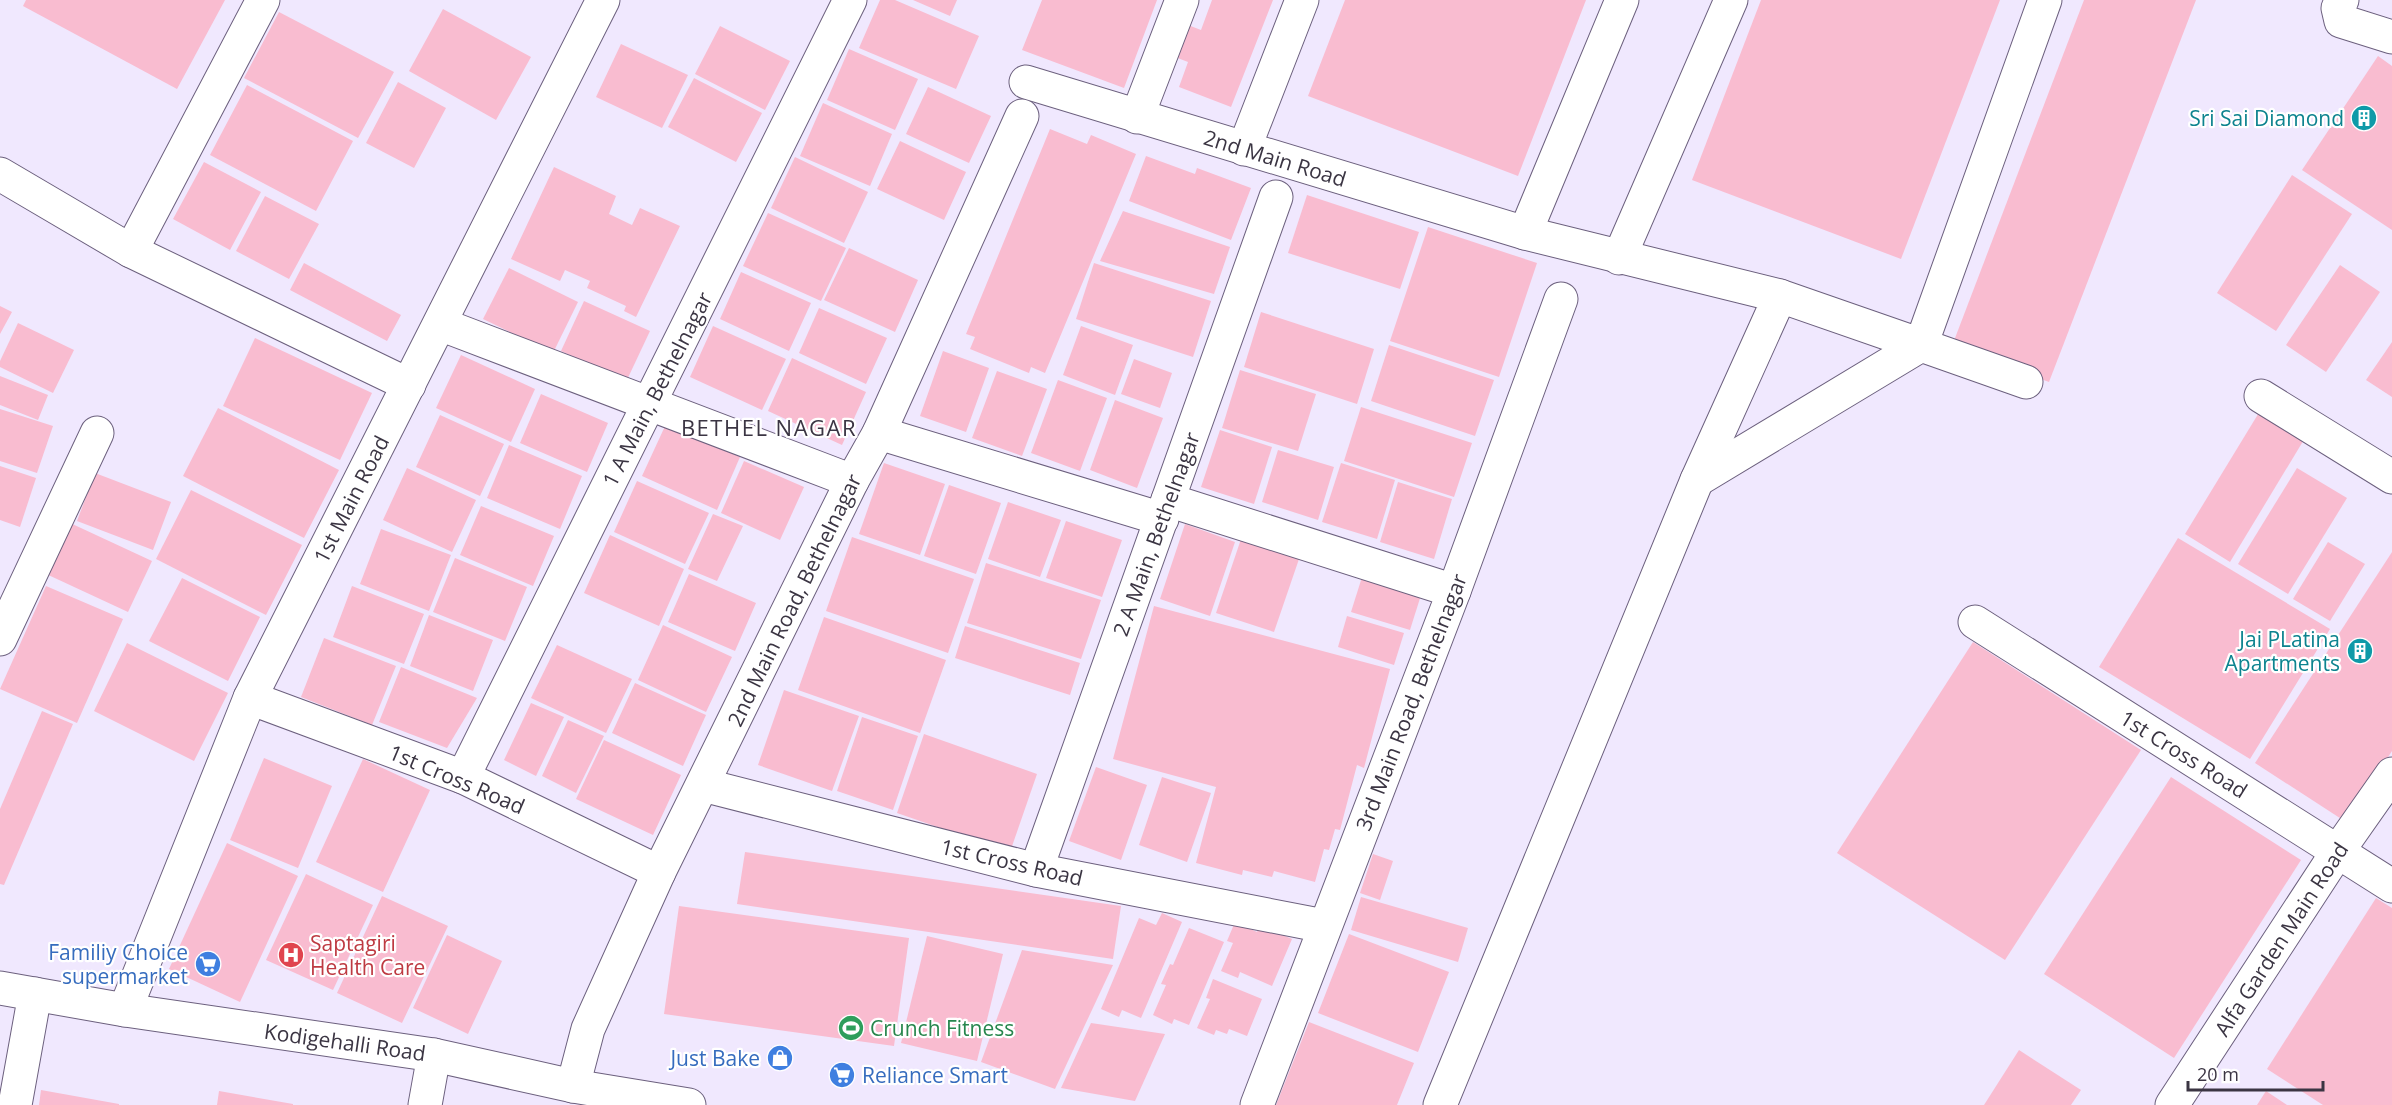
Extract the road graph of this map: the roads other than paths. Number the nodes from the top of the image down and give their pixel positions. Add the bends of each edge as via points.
1 (263, 0) edge
2 (603, 0) edge
3 (850, 0) edge
4 (1182, 0) edge
5 (1302, 0) edge
6 (1622, 0) edge
7 (1731, 0) edge
8 (2045, 0) edge
9 (2342, 0) edge
10 (2392, 37) edge
11 (1026, 82) dead end
12 (1022, 116) dead end
13 (1137, 117) junction
14 (1244, 149) junction
15 (0, 174) edge
16 (1276, 197) dead end
17 (1525, 232) junction
18 (131, 251) junction
19 (1619, 258) junction
20 (1780, 296) junction
21 (1562, 299) dead end
22 (440, 324) junction
23 (1921, 345) junction
24 (2026, 382) dead end
25 (409, 385) junction
26 (2261, 396) dead end
27 (650, 404) junction
28 (97, 432) dead end
29 (879, 433) junction
30 (2392, 477) edge
31 (1697, 480) junction
32 (852, 481) junction
33 (1165, 509) junction
34 (1454, 591) junction
35 (1975, 622) dead end
36 (0, 639) edge
37 (250, 698) junction
38 (2392, 774) edge
39 (463, 777) junction
40 (704, 785) junction
41 (2338, 851) junction
42 (1036, 870) junction
43 (659, 872) junction
44 (2392, 886) edge
45 (1324, 926) junction
46 (0, 988) edge
47 (35, 994) junction
48 (125, 1010) junction
49 (434, 1055) junction
50 (573, 1086) junction
51 (15, 1105) edge
52 (425, 1105) edge
53 (689, 1105) edge
54 (1257, 1105) edge
55 (1440, 1105) edge
56 (2172, 1105) edge

1 - 18 street
2 - 22 street, 1st Main Road
3 - 27 street, 1 A Main, Bethelnagar
4 - 13 street
5 - 14 street
6 - 17 street
7 - 19 street
8 - 23 street
9 - 10 street via 2338,8 2341,21
11 - 13 street, 2nd Main Road
12 - 29 street, 2nd Main Road, Bethelnagar
13 - 14 street, 2nd Main Road
14 - 17 street, 2nd Main Road
15 - 18 street
16 - 33 street, 2 A Main, Bethelnagar
17 - 19 street, 2nd Main Road
18 - 25 street
19 - 20 street, 2nd Main Road
20 - 23 street, 2nd Main Road
20 - 31 street
21 - 34 street, 3rd Main Road, Bethelnagar
22 - 25 street, 1st Main Road
22 - 27 street
23 - 24 street, 2nd Main Road
23 - 31 street
25 - 37 street, 1st Main Road
26 - 30 street
27 - 32 street
27 - 39 street, 1 A Main, Bethelnagar
28 - 36 street
29 - 32 street, 2nd Main Road, Bethelnagar
29 - 33 street
31 - 55 street
32 - 40 street, 2nd Main Road, Bethelnagar
33 - 34 street
33 - 42 street, 2 A Main, Bethelnagar
34 - 45 street, 3rd Main Road, Bethelnagar
35 - 41 street, 1st Cross Road
37 - 39 street, 1st Cross Road
37 - 48 street, 1st Main Road
38 - 41 street, Alfa Garden Main Road
39 - 43 street, 1st Cross Road
40 - 42 street, 1st Cross Road
40 - 43 street, 2nd Main Road, Bethelnagar
41 - 44 street, 1st Cross Road
41 - 56 street, Alfa Garden Main Road
42 - 45 street, 1st Cross Road
43 - 50 street, 2nd Main Road, Bethelnagar via 588,1029
45 - 54 street, 3rd Main Road, Bethelnagar
46 - 47 street, Kodigehalli Road
47 - 48 street, Kodigehalli Road
47 - 51 street
48 - 49 street, Kodigehalli Road
49 - 50 street, Kodigehalli Road
49 - 52 street
50 - 53 street, Kodigehalli Road

